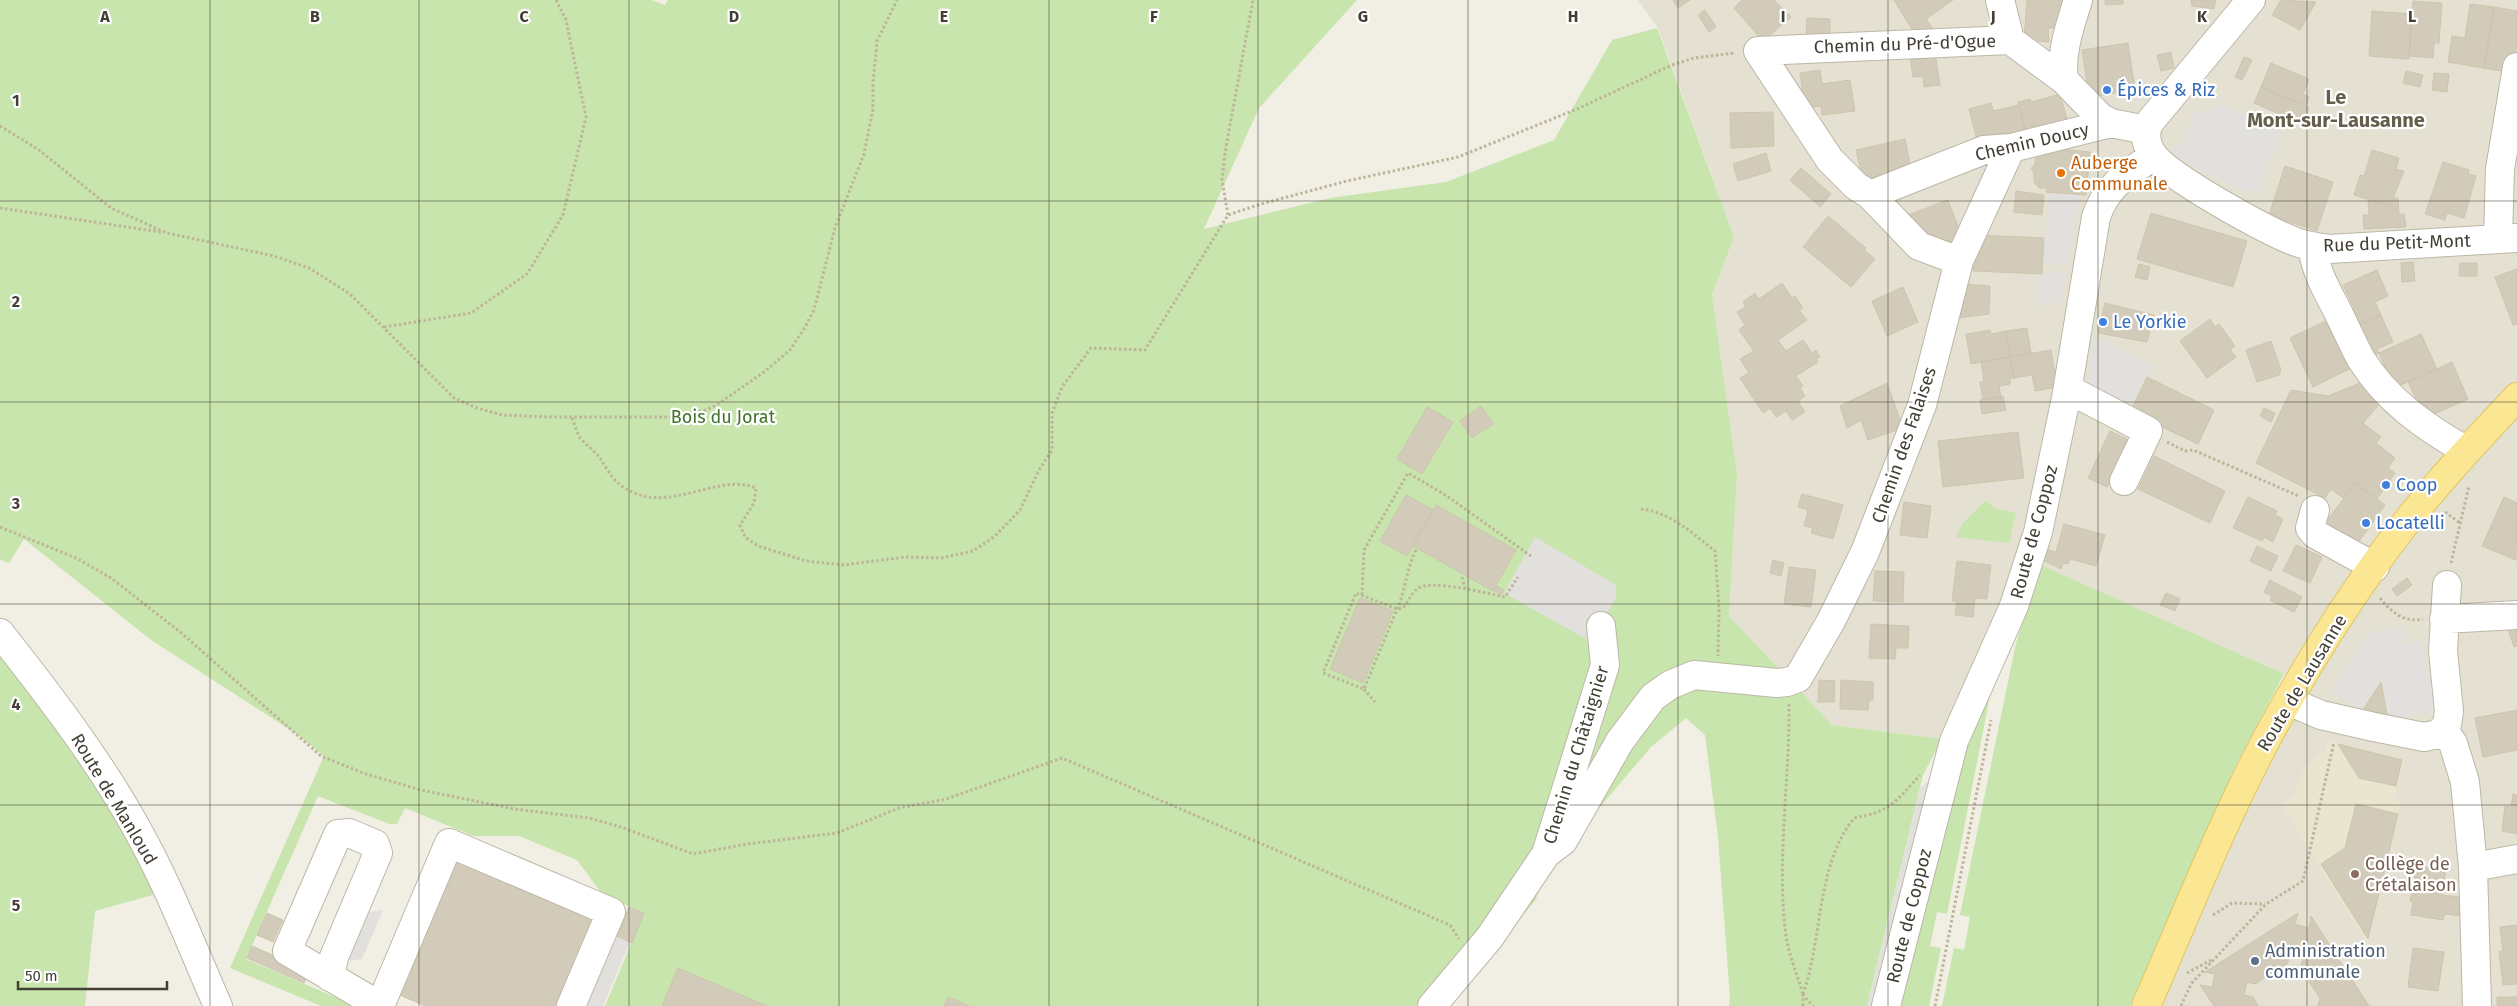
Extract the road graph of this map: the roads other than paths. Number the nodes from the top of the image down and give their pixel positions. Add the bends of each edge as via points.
1 (2000, 0) edge
2 (2078, 0) edge
3 (2251, 0) edge
4 (2010, 40) junction
5 (2517, 68) edge
6 (2064, 80) junction
7 (2111, 124) junction
8 (2146, 130) junction
9 (2011, 148) junction
10 (2153, 156) junction
11 (1870, 195) junction
12 (2508, 239) edge
13 (2312, 246) junction
14 (1959, 261) junction
15 (2068, 389) junction
16 (2517, 397) edge
17 (2467, 451) junction
18 (2124, 481) dead end
19 (2315, 510) road end
20 (2375, 567) junction
21 (2447, 585) road end
22 (2517, 615) edge
23 (2439, 622) junction
24 (1601, 626) dead end
25 (0, 633) edge
26 (1792, 680) joint
27 (2288, 701) junction
28 (2443, 730) junction
29 (1546, 854) junction
30 (2517, 860) edge
31 (2473, 868) junction
32 (330, 977) junction
33 (218, 1006) edge
34 (380, 1006) edge
35 (571, 1006) edge
36 (1432, 1006) edge
37 (1886, 1006) edge
38 (2146, 1006) edge
39 (2477, 1006) edge

1 - 4 street
2 - 6 street via 2064,53
3 - 8 street via 2152,118
4 - 6 street, Chemin du Pré-d'Ogue
4 - 11 street, Chemin du Pré-d'Ogue via 1758,51 1830,160
5 - 12 street via 2500,169
6 - 7 street, Chemin du Pré-d'Ogue via 2095,113
7 - 8 street
7 - 9 street, Chemin Doucy
8 - 10 street
9 - 11 street, Chemin Doucy via 1984,150
9 - 14 street, Chemin des Falaises
10 - 13 street, Rue du Petit-Mont via 2168,170 2278,234
10 - 15 street, Route de Coppoz via 2115,182 2099,208
11 - 14 street via 1920,246
12 - 13 street, Rue du Petit-Mont via 2330,249
13 - 17 street via 2314,263 2324,285 2361,359 2377,381 2399,404 2438,434
14 - 26 street, Chemin des Falaises via 1928,383 1906,451 1865,552 1831,621
15 - 18 street via 2148,431
15 - 37 street, Route de Coppoz via 2038,532 2014,606 1949,756
16 - 17 main road, Route de Lausanne
17 - 20 main road, Route de Lausanne
19 - 20 street via 2310,528 2315,534
20 - 27 main road, Route de Lausanne
21 - 23 street
22 - 23 street
23 - 28 street via 2449,711
24 - 29 street, Chemin du Châtaignier via 1606,665
25 - 33 street, Route de Manloud via 88,751 137,829 154,860
26 - 29 street, Chemin du Châtaignier via 1694,674 1653,697 1620,741 1563,841
27 - 28 street via 2321,715 2410,735 2432,737
27 - 38 main road, Route de Lausanne via 2239,795
28 - 31 street via 2453,743 2461,765
29 - 36 street, Chemin du Châtaignier via 1490,937
30 - 31 street
31 - 39 street
32 - 32 street via 334,957 378,853 375,844 349,833 338,834 287,951
32 - 34 street
34 - 35 street via 449,843 611,912

